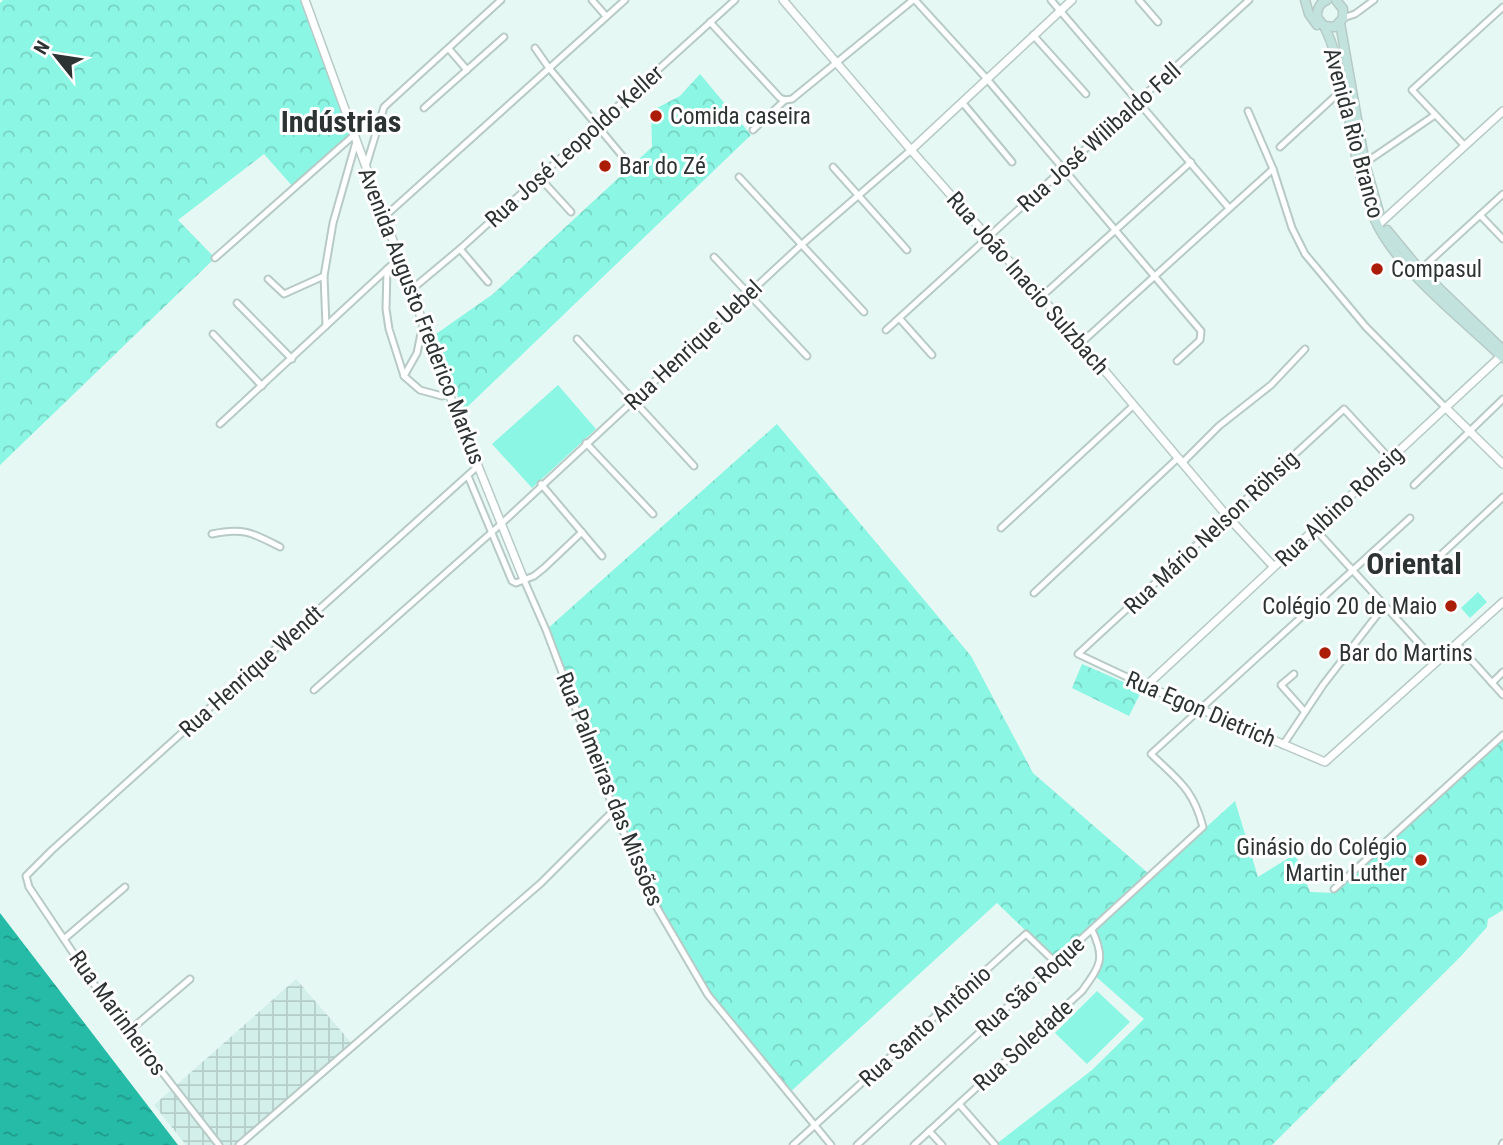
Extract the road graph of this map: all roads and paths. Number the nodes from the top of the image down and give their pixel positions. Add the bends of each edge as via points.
1 (305, 0) edge
2 (501, 0) edge
3 (592, 0) edge
4 (625, 0) edge
5 (734, 0) edge
6 (783, 0) edge
7 (914, 0) edge
8 (1051, 0) edge
9 (1072, 0) edge
10 (1139, 0) edge
11 (1250, 0) edge
12 (1305, 0) edge
13 (1374, 0) edge
14 (1327, 1) edge
15 (1503, 7) edge
16 (1060, 10) junction
17 (606, 16) junction
18 (1317, 17) junction
19 (1342, 21) junction
20 (710, 22) junction
21 (1158, 22) dead end
22 (1325, 26) junction
23 (1033, 34) junction
24 (504, 37) dead end
25 (1328, 38) junction
26 (535, 48) dead end
27 (449, 49) junction
28 (836, 62) junction
29 (549, 68) junction
30 (467, 70) junction
31 (987, 79) junction
32 (1342, 89) junction
33 (1086, 94) dead end
34 (789, 99) junction
35 (962, 102) junction
36 (1138, 102) junction
37 (424, 108) dead end
38 (1248, 111) dead end
39 (1503, 111) edge
40 (1435, 115) junction
41 (596, 126) junction
42 (753, 130) dead end
43 (355, 139) junction
44 (1465, 146) junction
45 (1280, 147) dead end
46 (911, 150) junction
47 (624, 158) dead end
48 (1012, 162) dead end
49 (1191, 162) junction
50 (366, 166) junction
51 (1362, 166) junction
52 (833, 167) dead end
53 (1273, 169) junction
54 (1062, 170) junction
55 (539, 177) junction
56 (739, 177) dead end
57 (1503, 194) edge
58 (857, 195) junction
59 (1229, 208) junction
60 (571, 212) dead end
61 (1480, 215) junction
62 (383, 218) junction
63 (1380, 224) junction
64 (1116, 231) junction
65 (989, 237) junction
66 (1503, 239) edge
67 (802, 245) junction
68 (460, 249) junction
69 (907, 250) dead end
70 (714, 257) dead end
71 (215, 258) dead end
72 (398, 259) junction
73 (387, 270) junction
74 (1418, 272) junction
75 (1154, 275) junction
76 (324, 276) junction
77 (268, 279) dead end
78 (488, 282) dead end
79 (411, 290) junction
80 (749, 294) junction
81 (1041, 297) junction
82 (237, 303) dead end
83 (864, 312) dead end
84 (900, 319) junction
85 (423, 322) junction
86 (326, 326) junction
87 (886, 330) dead end
88 (213, 334) dead end
89 (577, 340) dead end
90 (1081, 343) junction
91 (1305, 349) dead end
92 (1503, 354) edge
93 (932, 355) dead end
94 (807, 356) dead end
95 (292, 359) junction
96 (1177, 361) dead end
97 (404, 376) junction
98 (262, 387) junction
99 (449, 394) junction
100 (1503, 399) edge
101 (634, 400) junction
102 (1134, 405) junction
103 (1446, 408) junction
104 (220, 424) dead end
105 (1470, 431) junction
106 (586, 443) junction
107 (1390, 459) junction
108 (1180, 461) junction
109 (1503, 464) edge
110 (478, 466) junction
111 (694, 467) dead end
112 (468, 476) junction
113 (541, 484) junction
114 (1414, 485) dead end
115 (1503, 497) edge
116 (653, 514) dead end
117 (1227, 516) junction
118 (1410, 518) dead end
119 (501, 524) junction
120 (1001, 528) dead end
121 (1315, 530) junction
122 (491, 532) junction
123 (582, 532) junction
124 (212, 534) dead end
125 (280, 547) dead end
126 (602, 556) dead end
127 (1273, 566) junction
128 (1429, 566) dead end
129 (1353, 571) junction
130 (524, 580) junction
131 (1034, 593) dead end
132 (1503, 602) edge
133 (1384, 606) junction
134 (546, 630) joint
135 (1457, 644) junction
136 (1078, 654) joint
137 (1436, 662) junction
138 (1503, 672) edge
139 (1294, 674) dead end
140 (1492, 682) junction
141 (1146, 686) junction
142 (314, 690) dead end
143 (1503, 695) edge
144 (1201, 710) junction
145 (1305, 712) junction
146 (1503, 735) edge
147 (1283, 745) junction
148 (614, 810) junction
149 (26, 876) joint
150 (125, 887) dead end
151 (1334, 889) dead end
152 (1092, 930) junction
153 (64, 939) junction
154 (1056, 963) junction
155 (190, 979) dead end
156 (129, 1031) junction
157 (958, 1104) junction
158 (814, 1126) junction
159 (929, 1131) junction
160 (219, 1145) edge
161 (239, 1145) edge
162 (793, 1145) edge
163 (831, 1145) edge
164 (857, 1145) edge
165 (914, 1145) edge
166 (942, 1145) edge
167 (995, 1145) edge

1 - 43 street, Avenida Augusto Frederico Markus
2 - 27 street
3 - 17 street
4 - 17 street
5 - 20 street, Rua José Leopoldo Keller
6 - 28 street, Rua João Inacio Sulzbach
7 - 28 street
7 - 31 street
8 - 16 street
9 - 16 street, Rua Henrique Uebel
10 - 21 street
11 - 36 street, Rua José Wilibaldo Fell
12 - 18 street
12 - 25 main road via 1309,14
13 - 19 street
14 - 18 main road, Avenida Rio Branco via 1317,10
14 - 19 main road, Avenida Rio Branco via 1343,9
15 - 40 street via 1412,90
16 - 23 street, Rua Henrique Uebel
16 - 36 street
17 - 29 street
18 - 22 main road, Avenida Rio Branco
19 - 22 main road, Avenida Rio Branco
19 - 51 main road, Avenida Rio Branco
20 - 34 street via 780,98
20 - 41 street, Rua José Leopoldo Keller
22 - 25 main road, Avenida Rio Branco
23 - 31 street, Rua Henrique Uebel
23 - 33 street
24 - 30 street
25 - 32 main road, Avenida Rio Branco
26 - 29 street
27 - 30 street
27 - 50 street via 384,107
28 - 34 street
28 - 46 street, Rua João Inacio Sulzbach
29 - 41 street
29 - 62 street
30 - 37 street
31 - 35 street, Rua Henrique Uebel
31 - 54 street
32 - 45 street
32 - 51 main road, Avenida Rio Branco
34 - 42 street
35 - 46 street, Rua Henrique Uebel
35 - 48 street
36 - 49 street
36 - 54 street, Rua José Wilibaldo Fell
38 - 53 street
39 - 44 street
40 - 44 street
40 - 51 street
41 - 47 street
41 - 55 street, Rua José Leopoldo Keller
43 - 50 street, Avenida Augusto Frederico Markus
43 - 71 street
43 - 76 street
44 - 63 street
46 - 58 street, Rua Henrique Uebel
46 - 65 street, Rua João Inacio Sulzbach
49 - 59 street
49 - 64 street
50 - 62 street, Avenida Augusto Frederico Markus
51 - 63 main road, Avenida Rio Branco
52 - 58 street
53 - 59 street
53 - 103 street via 1305,254 1366,327
54 - 64 street
54 - 65 street, Rua José Wilibaldo Fell
55 - 60 street
55 - 68 street, Rua José Leopoldo Keller
56 - 67 street
57 - 61 street
58 - 67 street, Rua Henrique Uebel
58 - 69 street
59 - 75 street
61 - 66 street
61 - 74 street
62 - 72 street, Avenida Augusto Frederico Markus
63 - 74 main road, Avenida Rio Branco
64 - 75 street
64 - 81 street
65 - 81 street, Rua João Inacio Sulzbach
65 - 84 street, Rua José Wilibaldo Fell
67 - 80 street, Rua Henrique Uebel
67 - 83 street
68 - 78 street
68 - 79 street, Rua José Leopoldo Keller
70 - 80 street
72 - 73 street
72 - 79 street, Avenida Augusto Frederico Markus
73 - 86 street
73 - 97 street via 389,329
74 - 92 main road, Avenida Rio Branco
75 - 90 street
75 - 96 street via 1201,331 1200,340
76 - 77 street via 284,294
76 - 86 street
79 - 85 street, Avenida Augusto Frederico Markus
80 - 94 street
80 - 101 street, Rua Henrique Uebel
81 - 90 street, Rua João Inacio Sulzbach
82 - 95 street
84 - 87 street, Rua José Wilibaldo Fell
84 - 93 street
85 - 97 street via 417,353
85 - 99 street, Avenida Augusto Frederico Markus
86 - 95 street
88 - 98 street
89 - 101 street
90 - 102 street, Rua João Inacio Sulzbach
91 - 108 street via 1271,385
92 - 103 street, Rua Albino Rohsig
95 - 98 street
97 - 99 street via 420,390
98 - 104 street
99 - 110 street, Avenida Augusto Frederico Markus
100 - 105 street
101 - 106 street, Rua Henrique Uebel
101 - 111 street
102 - 108 street, Rua João Inacio Sulzbach
102 - 120 street
103 - 105 street
103 - 107 street, Rua Albino Rohsig
105 - 109 street
105 - 114 street
106 - 113 street, Rua Henrique Uebel
106 - 116 street
107 - 117 street, Rua Mário Nelson Röhsig via 1344,409
107 - 121 street, Rua Albino Rohsig
108 - 117 street, Rua João Inacio Sulzbach
108 - 131 street
110 - 112 street, Rua Henrique Wendt
110 - 119 street, Avenida Augusto Frederico Markus
112 - 122 street
112 - 149 street, Rua Henrique Wendt
113 - 119 street, Rua Henrique Uebel
113 - 123 street
115 - 128 street
117 - 127 street, Rua João Inacio Sulzbach
117 - 136 street, Rua Mário Nelson Röhsig
118 - 129 street
119 - 122 street, Rua Henrique Uebel
119 - 130 street, Avenida Augusto Frederico Markus
121 - 127 street, Rua Albino Rohsig
121 - 129 street
122 - 130 street via 509,578 516,583
122 - 142 street, Rua Henrique Uebel
123 - 126 street
123 - 130 street via 544,568
124 - 125 street via 234,529
127 - 141 street, Rua Albino Rohsig
129 - 133 street
129 - 144 street
130 - 134 street, Avenida Augusto Frederico Markus
132 - 135 street
133 - 137 street
133 - 145 street
134 - 148 street, Rua Palmeiras das Missões
135 - 137 street
135 - 140 street
136 - 141 street, Rua Egon Dietrich
137 - 147 street, Rua Egon Dietrich via 1325,762
138 - 140 street
139 - 145 street via 1281,685
140 - 143 street
141 - 144 street, Rua Egon Dietrich
144 - 147 street, Rua Egon Dietrich
144 - 152 street, Rua São Roque via 1151,754 1189,792 1203,827
145 - 147 street
146 - 151 street
148 - 158 street, Rua Palmeiras das Missões via 653,901 708,995
148 - 161 street via 534,889
149 - 153 street, Rua Marinheiros
150 - 153 street
152 - 154 street, Rua São Roque
152 - 157 street, Rua Soledade via 1101,948 1099,968 1082,991
153 - 156 street, Rua Marinheiros
154 - 158 street, Rua Santo Antônio via 1026,934
154 - 164 street, Rua São Roque
155 - 156 street
156 - 160 street, Rua Marinheiros
157 - 159 street, Rua Soledade
157 - 167 street
158 - 162 street, Rua Santo Antônio
158 - 163 street, Rua Palmeiras das Missões
159 - 165 street, Rua Soledade
159 - 166 street

